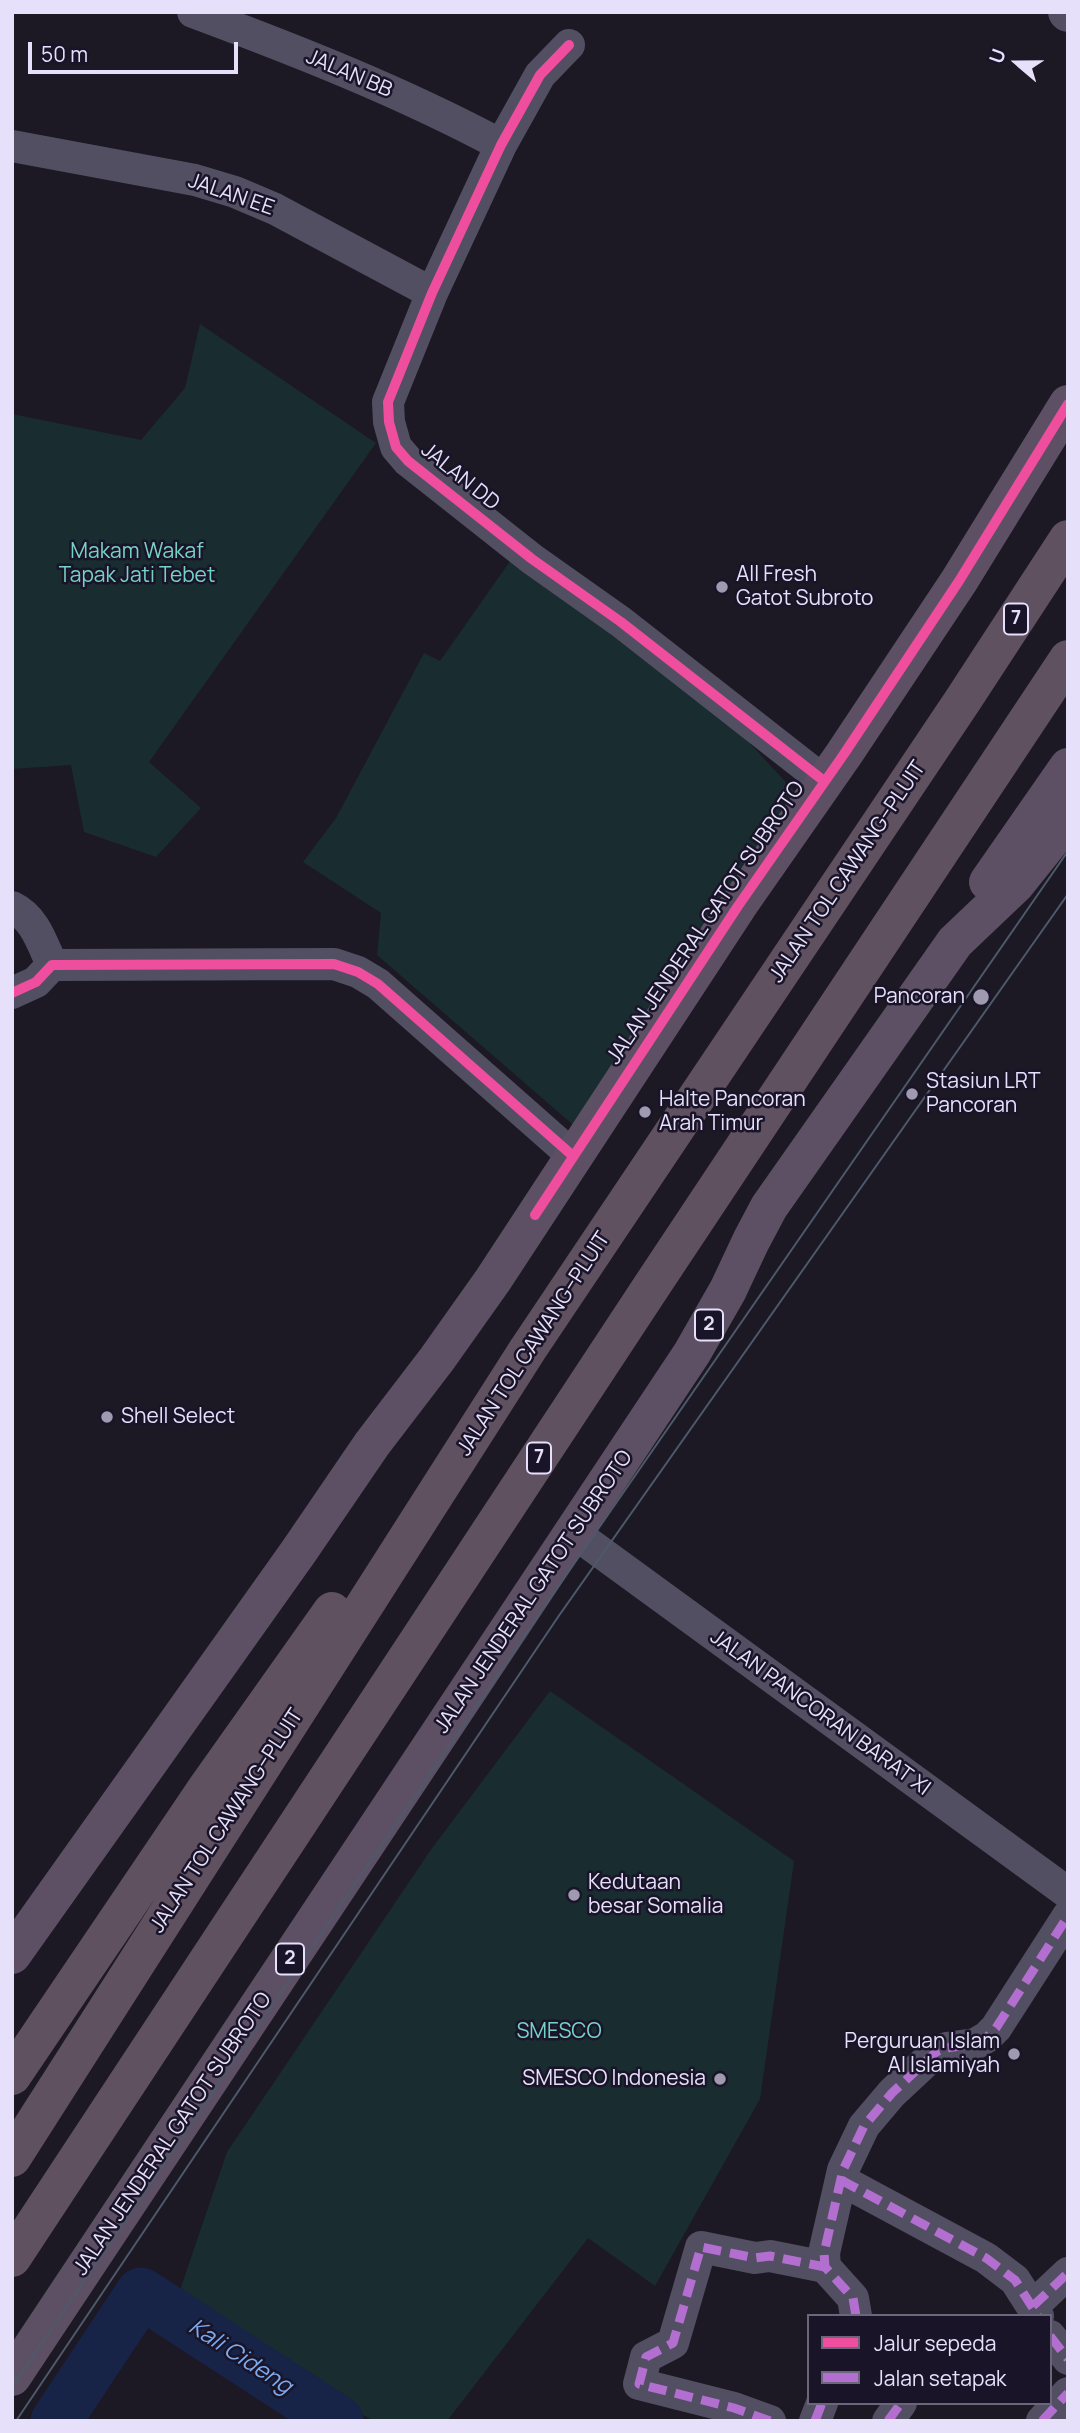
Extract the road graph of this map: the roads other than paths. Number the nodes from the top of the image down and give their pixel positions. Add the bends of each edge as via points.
1 (193, 12) edge
2 (569, 45) dead end
3 (501, 145) junction
4 (12, 146) edge
5 (432, 293) junction
6 (1068, 404) edge
7 (1068, 539) edge
8 (1068, 659) edge
9 (1068, 767) edge
10 (824, 781) junction
11 (1068, 820) edge
12 (12, 906) edge
13 (955, 942) junction
14 (52, 965) junction
15 (12, 993) edge
16 (573, 1156) junction
17 (528, 1349) junction
18 (573, 1532) junction
19 (1068, 1893) edge
20 (1068, 1916) edge
21 (12, 1955) edge
22 (12, 2076) edge
23 (12, 2158) edge
24 (841, 2180) junction
25 (12, 2258) edge
26 (825, 2267) junction
27 (1068, 2273) edge
28 (1036, 2311) edge
29 (856, 2314) edge
30 (1052, 2339) edge
31 (1068, 2359) edge
32 (12, 2377) edge
33 (1068, 2393) edge
34 (900, 2405) edge
35 (770, 2421) edge
36 (888, 2421) edge
37 (1042, 2421) edge

1 - 3 street, JALAN BB via 381,87
2 - 3 street, JALAN DD via 540,75
3 - 5 street, JALAN DD
4 - 5 street, JALAN EE via 234,192
5 - 10 street, JALAN DD via 388,402 396,447 532,559 621,622
6 - 10 highway, JALAN JENDERAL GATOT SUBROTO via 959,581
7 - 17 highway, JALAN TOL CAWANG–PLUIT / 7
8 - 25 highway, 7
9 - 13 highway, 2 via 978,896
10 - 16 highway, JALAN JENDERAL GATOT SUBROTO
11 - 13 highway, JALAN JENDERAL GATOT SUBROTO / 2 via 1016,884
12 - 14 street via 35,926
13 - 18 highway, JALAN JENDERAL GATOT SUBROTO / 2 via 769,1207 692,1353
14 - 15 street via 36,982
14 - 16 street via 334,964 358,972 378,984
16 - 21 highway, JALAN JENDERAL GATOT SUBROTO via 493,1280
17 - 22 highway via 239,1742
17 - 23 highway, JALAN TOL CAWANG–PLUIT / 7
18 - 19 street, JALAN PANCORAN BARAT XI
18 - 32 highway, JALAN JENDERAL GATOT SUBROTO / 2
20 - 24 street via 996,2028 975,2044 936,2052 892,2093 864,2126
24 - 26 street via 824,2253
24 - 28 street via 986,2259 1015,2280
26 - 29 street via 853,2298
26 - 35 street via 701,2247 673,2343 646,2357 639,2384
27 - 28 street
30 - 31 street
33 - 37 street
34 - 36 street

